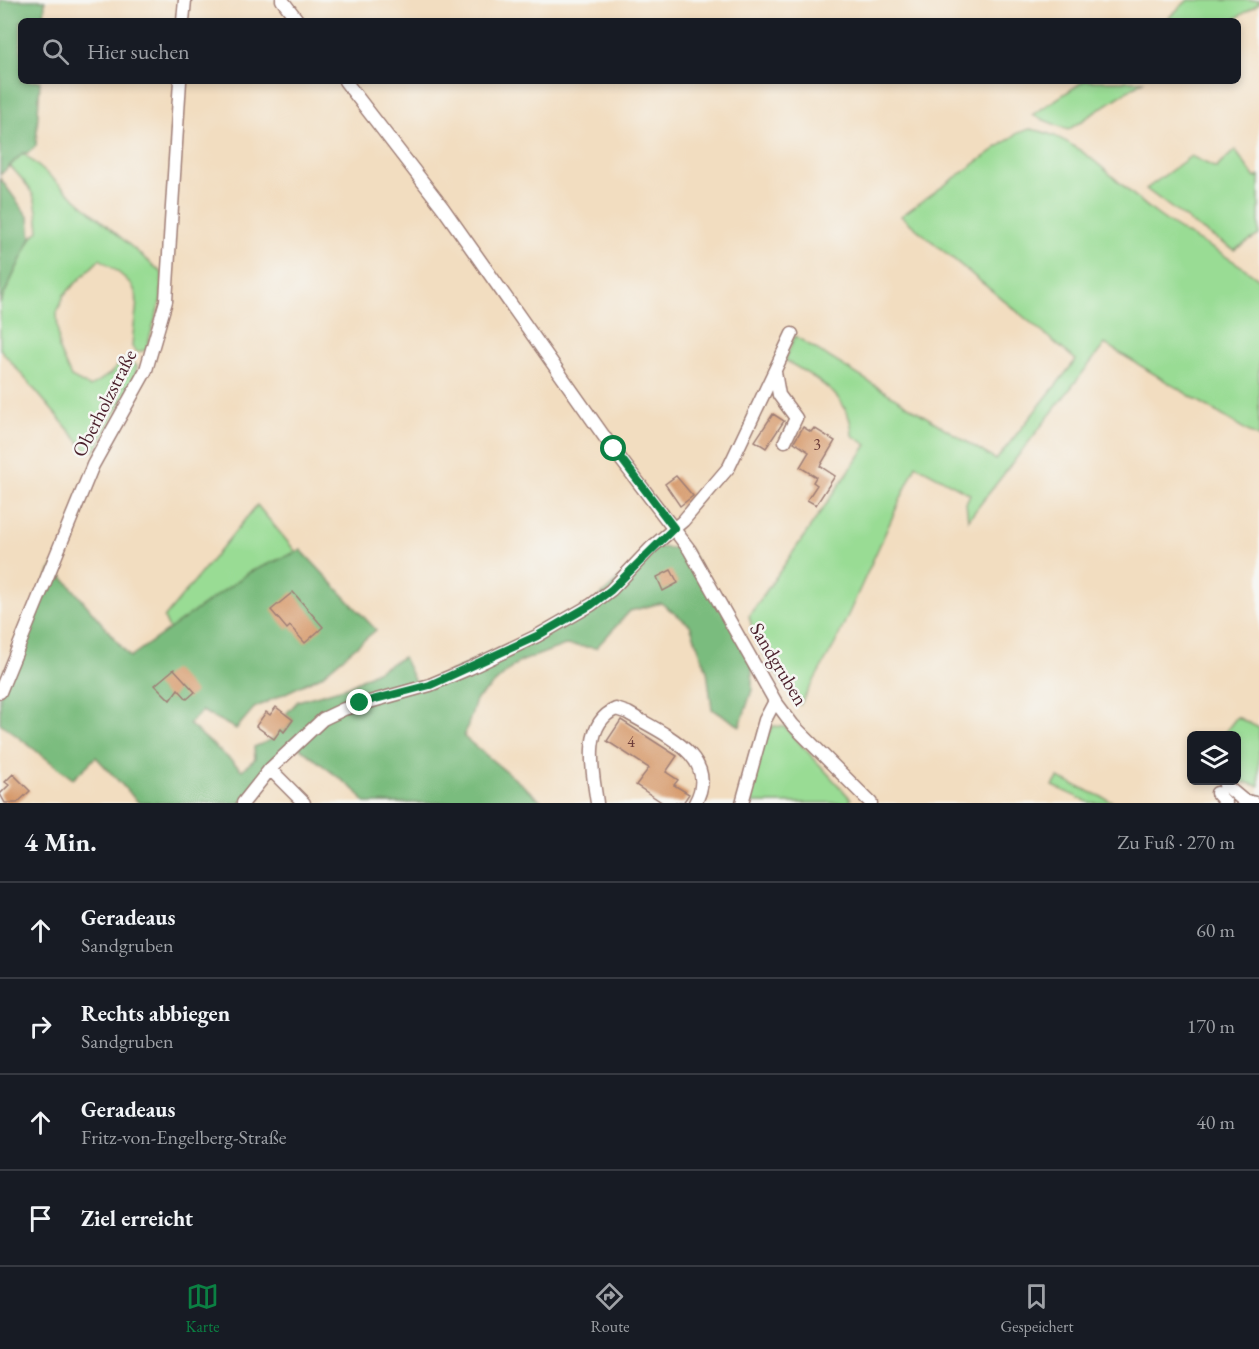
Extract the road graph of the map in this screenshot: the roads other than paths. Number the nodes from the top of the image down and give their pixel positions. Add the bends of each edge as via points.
1 (185, 0) edge
2 (282, 0) edge
3 (183, 18) edge
4 (296, 18) edge
5 (180, 84) edge
6 (347, 84) edge
7 (792, 334) dead end
8 (775, 372) junction
9 (784, 441) dead end
10 (674, 528) junction
11 (0, 692) edge
12 (775, 701) junction
13 (270, 770) junction
14 (243, 803) edge
15 (304, 803) edge
16 (597, 803) edge
17 (695, 803) edge
18 (742, 803) edge
19 (871, 803) edge
20 (1226, 803) edge
21 (1255, 803) edge

1 - 3 street
2 - 4 street
5 - 11 street, Oberholzstraße via 166,301 158,334 146,370 93,465
6 - 10 street, Sandgruben via 449,216
7 - 8 street
8 - 9 street via 779,395 796,418
8 - 10 street via 729,467
10 - 12 street, Sandgruben via 703,570
10 - 13 street via 591,605 537,636 430,685 332,714 312,727
12 - 18 street via 765,720
12 - 19 street, Sandgruben via 793,725
13 - 14 street
13 - 15 street
16 - 17 street via 592,745 604,719 616,709 693,755 701,775
20 - 21 street via 1221,789

